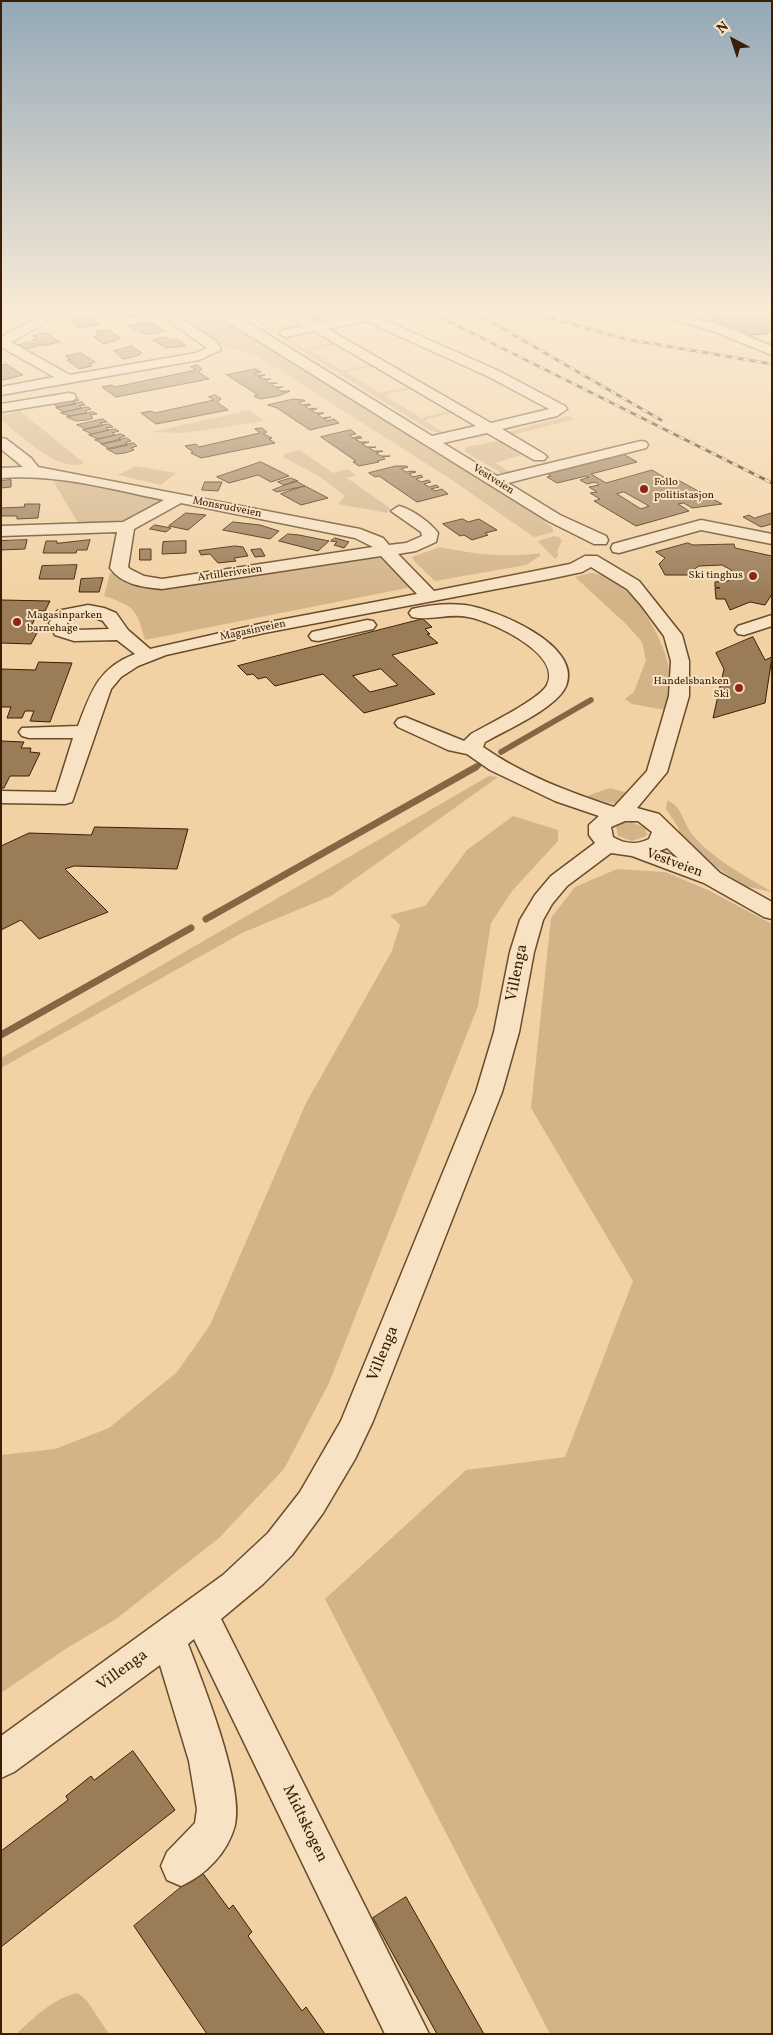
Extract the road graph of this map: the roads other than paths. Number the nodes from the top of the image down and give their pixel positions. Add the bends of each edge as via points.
1 (377, 408) edge
2 (454, 408) edge
3 (558, 408) edge
4 (494, 431) junction
5 (1, 442) edge
6 (435, 444) junction
7 (641, 445) dead end
8 (539, 457) dead end
9 (33, 471) junction
10 (1, 472) edge
11 (495, 481) junction
12 (179, 498) junction
13 (399, 511) dead end
14 (554, 518) junction
15 (126, 527) junction
16 (1, 531) edge
17 (772, 539) edge
18 (600, 540) junction
19 (573, 549) junction
20 (386, 551) junction
21 (619, 552) junction
22 (592, 560) junction
23 (529, 577) junction
24 (632, 585) junction
25 (429, 596) junction
26 (772, 620) edge
27 (744, 630) dead end
28 (121, 634) dead end
29 (318, 636) dead end
30 (147, 655) junction
31 (405, 723) dead end
32 (29, 732) dead end
33 (86, 732) junction
34 (473, 750) junction
35 (657, 772) junction
36 (1, 797) edge
37 (562, 797) junction
38 (619, 814) junction
39 (659, 827) junction
40 (615, 841) junction
41 (712, 878) junction
42 (772, 912) edge
43 (200, 1614) junction
44 (168, 1638) junction
45 (1, 1759) edge
46 (181, 1866) dead end
47 (408, 2034) edge

1 - 6 street, Vestveien
2 - 4 street
3 - 4 street via 556,412
4 - 6 street
4 - 8 street
5 - 9 street via 26,461
6 - 11 street, Vestveien
7 - 11 street
9 - 10 street, Monsrudveien
9 - 12 street, Monsrudveien
11 - 14 street, Vestveien
12 - 15 street
12 - 20 street, Monsrudveien via 360,534 377,542
13 - 20 street via 427,529 431,536 414,546
14 - 18 street, Vestveien
14 - 19 street, Vestveien
15 - 16 street
15 - 20 street, Artilleriveien via 120,568 141,582 162,584
17 - 21 street via 701,525 647,546
18 - 19 street, Vestveien via 585,540
18 - 21 street, Vestveien via 614,544
19 - 22 street, Vestveien
19 - 23 street, Magasinveien
20 - 25 street, Monsrudveien
21 - 22 street via 610,559
21 - 24 street, Vestveien
22 - 23 street, Magasinveien via 568,570
22 - 24 street, Vestveien
23 - 25 street, Magasinveien
24 - 35 street, Vestveien via 665,624 675,641 680,662 677,703
25 - 30 street, Magasinveien
26 - 27 street
28 - 30 street
29 - 34 street via 415,614 454,610 494,620 541,647 558,665 561,680 557,688 544,700 478,738
30 - 33 street, Magasinveien via 125,665 107,681
31 - 34 street via 455,746
32 - 33 street
33 - 36 street, Magasinveien via 65,798
34 - 37 street via 497,766
35 - 38 street, Vestveien
35 - 39 street, Vestveien
37 - 38 street
37 - 40 street
38 - 39 street, Vestveien via 639,815
38 - 40 street, Vestveien via 606,819
39 - 40 street, Vestveien via 659,842 646,849
39 - 41 street, Vestveien
40 - 41 street, Vestveien
40 - 43 street, Villenga via 561,880 532,918 524,941 503,1047 489,1092 370,1390 334,1468 306,1511 275,1548
41 - 42 street, Vestveien
43 - 44 street, Villenga
43 - 47 street, Midtskogen
44 - 45 street, Villenga
44 - 46 street via 187,1692 217,1801 211,1834

